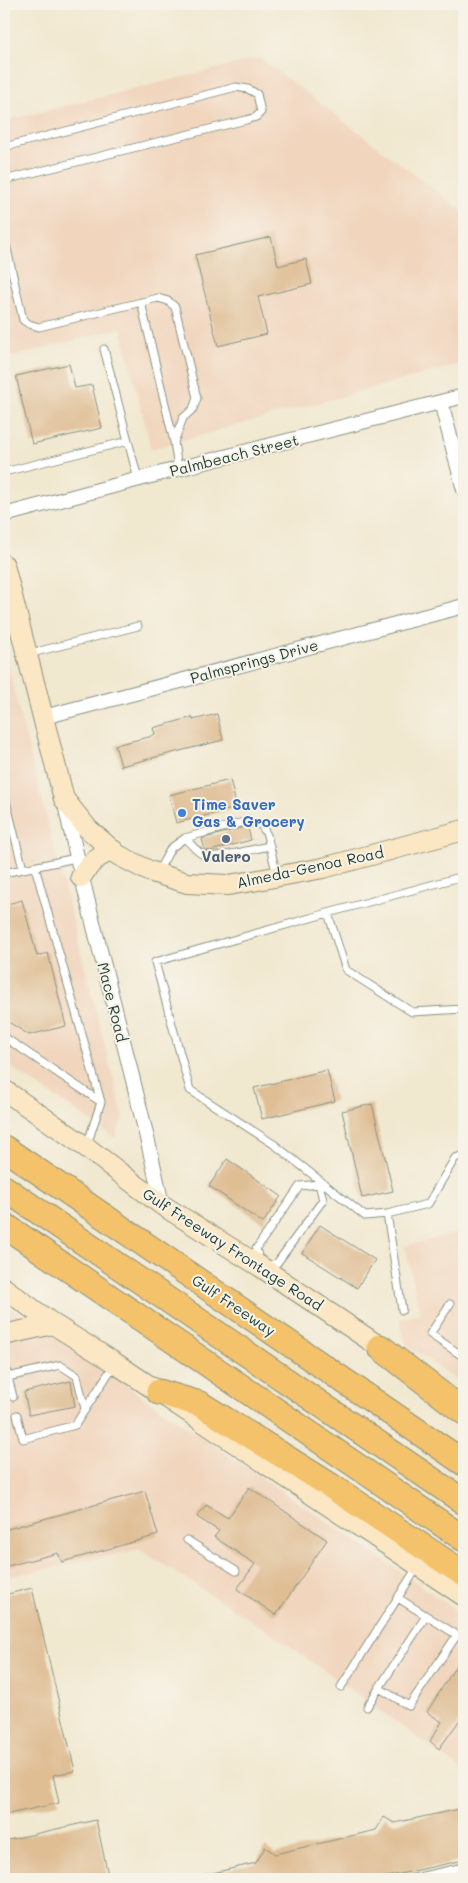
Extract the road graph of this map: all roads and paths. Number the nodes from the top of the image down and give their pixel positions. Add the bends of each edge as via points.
1 (4, 147) edge
2 (4, 180) edge
3 (4, 236) edge
4 (141, 302) junction
5 (104, 349) dead end
6 (464, 396) edge
7 (441, 402) junction
8 (128, 442) junction
9 (174, 442) junction
10 (178, 469) junction
11 (4, 472) edge
12 (138, 479) junction
13 (464, 490) edge
14 (4, 516) edge
15 (4, 565) edge
16 (464, 606) edge
17 (138, 626) dead end
18 (27, 654) junction
19 (44, 717) junction
20 (4, 793) edge
21 (64, 798) junction
22 (464, 830) edge
23 (185, 838) junction
24 (270, 846) junction
25 (113, 850) junction
26 (35, 867) junction
27 (79, 867) junction
28 (23, 870) junction
29 (4, 873) edge
30 (157, 873) junction
31 (278, 876) junction
32 (464, 876) edge
33 (328, 913) junction
34 (464, 1009) edge
35 (4, 1038) edge
36 (4, 1090) edge
37 (101, 1102) junction
38 (86, 1147) junction
39 (4, 1148) edge
40 (464, 1155) edge
41 (320, 1183) junction
42 (4, 1188) edge
43 (162, 1205) junction
44 (387, 1214) junction
45 (4, 1225) edge
46 (261, 1266) junction
47 (4, 1288) edge
48 (450, 1304) dead end
49 (402, 1310) dead end
50 (53, 1324) junction
51 (4, 1335) edge
52 (380, 1346) junction
53 (464, 1357) edge
54 (4, 1361) edge
55 (115, 1363) junction
56 (8, 1377) junction
57 (159, 1392) junction
58 (13, 1397) dead end
59 (464, 1405) edge
60 (86, 1409) junction
61 (464, 1412) edge
62 (17, 1415) dead end
63 (464, 1463) edge
64 (464, 1502) edge
65 (464, 1539) edge
66 (187, 1540) dead end
67 (418, 1566) junction
68 (236, 1571) dead end
69 (464, 1574) edge
70 (464, 1596) edge
71 (398, 1598) junction
72 (426, 1616) junction
73 (341, 1687) dead end
74 (379, 1688) junction
75 (367, 1706) dead end
76 (464, 1867) edge
77 (409, 1879) edge

1 - 2 lane via 236,87 257,94 261,112 246,120
3 - 4 lane via 23,320 29,324 39,326
4 - 9 lane
4 - 9 lane via 158,298 175,307 197,398 193,410 183,418
5 - 8 lane
6 - 7 street, Palmbeach Street
7 - 10 street, Palmbeach Street
7 - 13 street
8 - 11 lane
8 - 12 lane
9 - 10 lane
10 - 12 street, Palmbeach Street
12 - 14 street, Palmbeach Street
15 - 18 main road, Almeda-Genoa Road
16 - 19 street, Palmsprings Drive
17 - 18 lane
18 - 19 main road, Almeda-Genoa Road
19 - 21 main road, Almeda-Genoa Road
20 - 28 lane
21 - 25 main road, Almeda-Genoa Road via 88,829
21 - 27 street, Mace Road
22 - 31 main road, Almeda-Genoa Road via 323,868
23 - 24 lane via 207,856
23 - 24 lane via 244,822 261,825
23 - 30 lane via 171,848
24 - 31 lane
25 - 27 main road
25 - 30 main road, Almeda-Genoa Road
26 - 27 lane
26 - 28 lane
26 - 37 lane
27 - 43 street, Mace Road via 148,1137
28 - 29 lane
30 - 31 main road, Almeda-Genoa Road via 187,882 228,885
32 - 33 lane
33 - 34 lane via 346,970 412,1012
33 - 41 lane via 155,962 190,1090 275,1145
35 - 37 lane
36 - 38 main road, Gulf Freeway Frontage Road
37 - 38 lane
38 - 43 main road, Gulf Freeway Frontage Road
39 - 63 highway, Gulf Freeway
40 - 44 lane via 454,1158 428,1204
41 - 44 lane via 365,1216
41 - 46 lane via 323,1200 320,1205 277,1264
41 - 46 lane via 300,1186 256,1249
42 - 64 highway
43 - 46 main road, Gulf Freeway Frontage Road
44 - 49 lane
45 - 65 highway
46 - 52 main road, Gulf Freeway Frontage Road
47 - 50 main road
48 - 53 lane via 430,1334
50 - 51 main road
50 - 55 main road
52 - 59 main road, Gulf Freeway Frontage Road
52 - 61 highway
54 - 56 lane
55 - 57 main road
55 - 60 lane
56 - 58 lane
56 - 60 lane via 60,1365 77,1376
57 - 67 main road
57 - 69 highway via 200,1404
60 - 62 lane via 75,1425 23,1439
66 - 68 lane
67 - 70 main road
67 - 71 lane
71 - 72 lane
71 - 73 lane
72 - 74 lane
72 - 74 lane via 457,1635 409,1706
74 - 75 lane
76 - 77 lane

